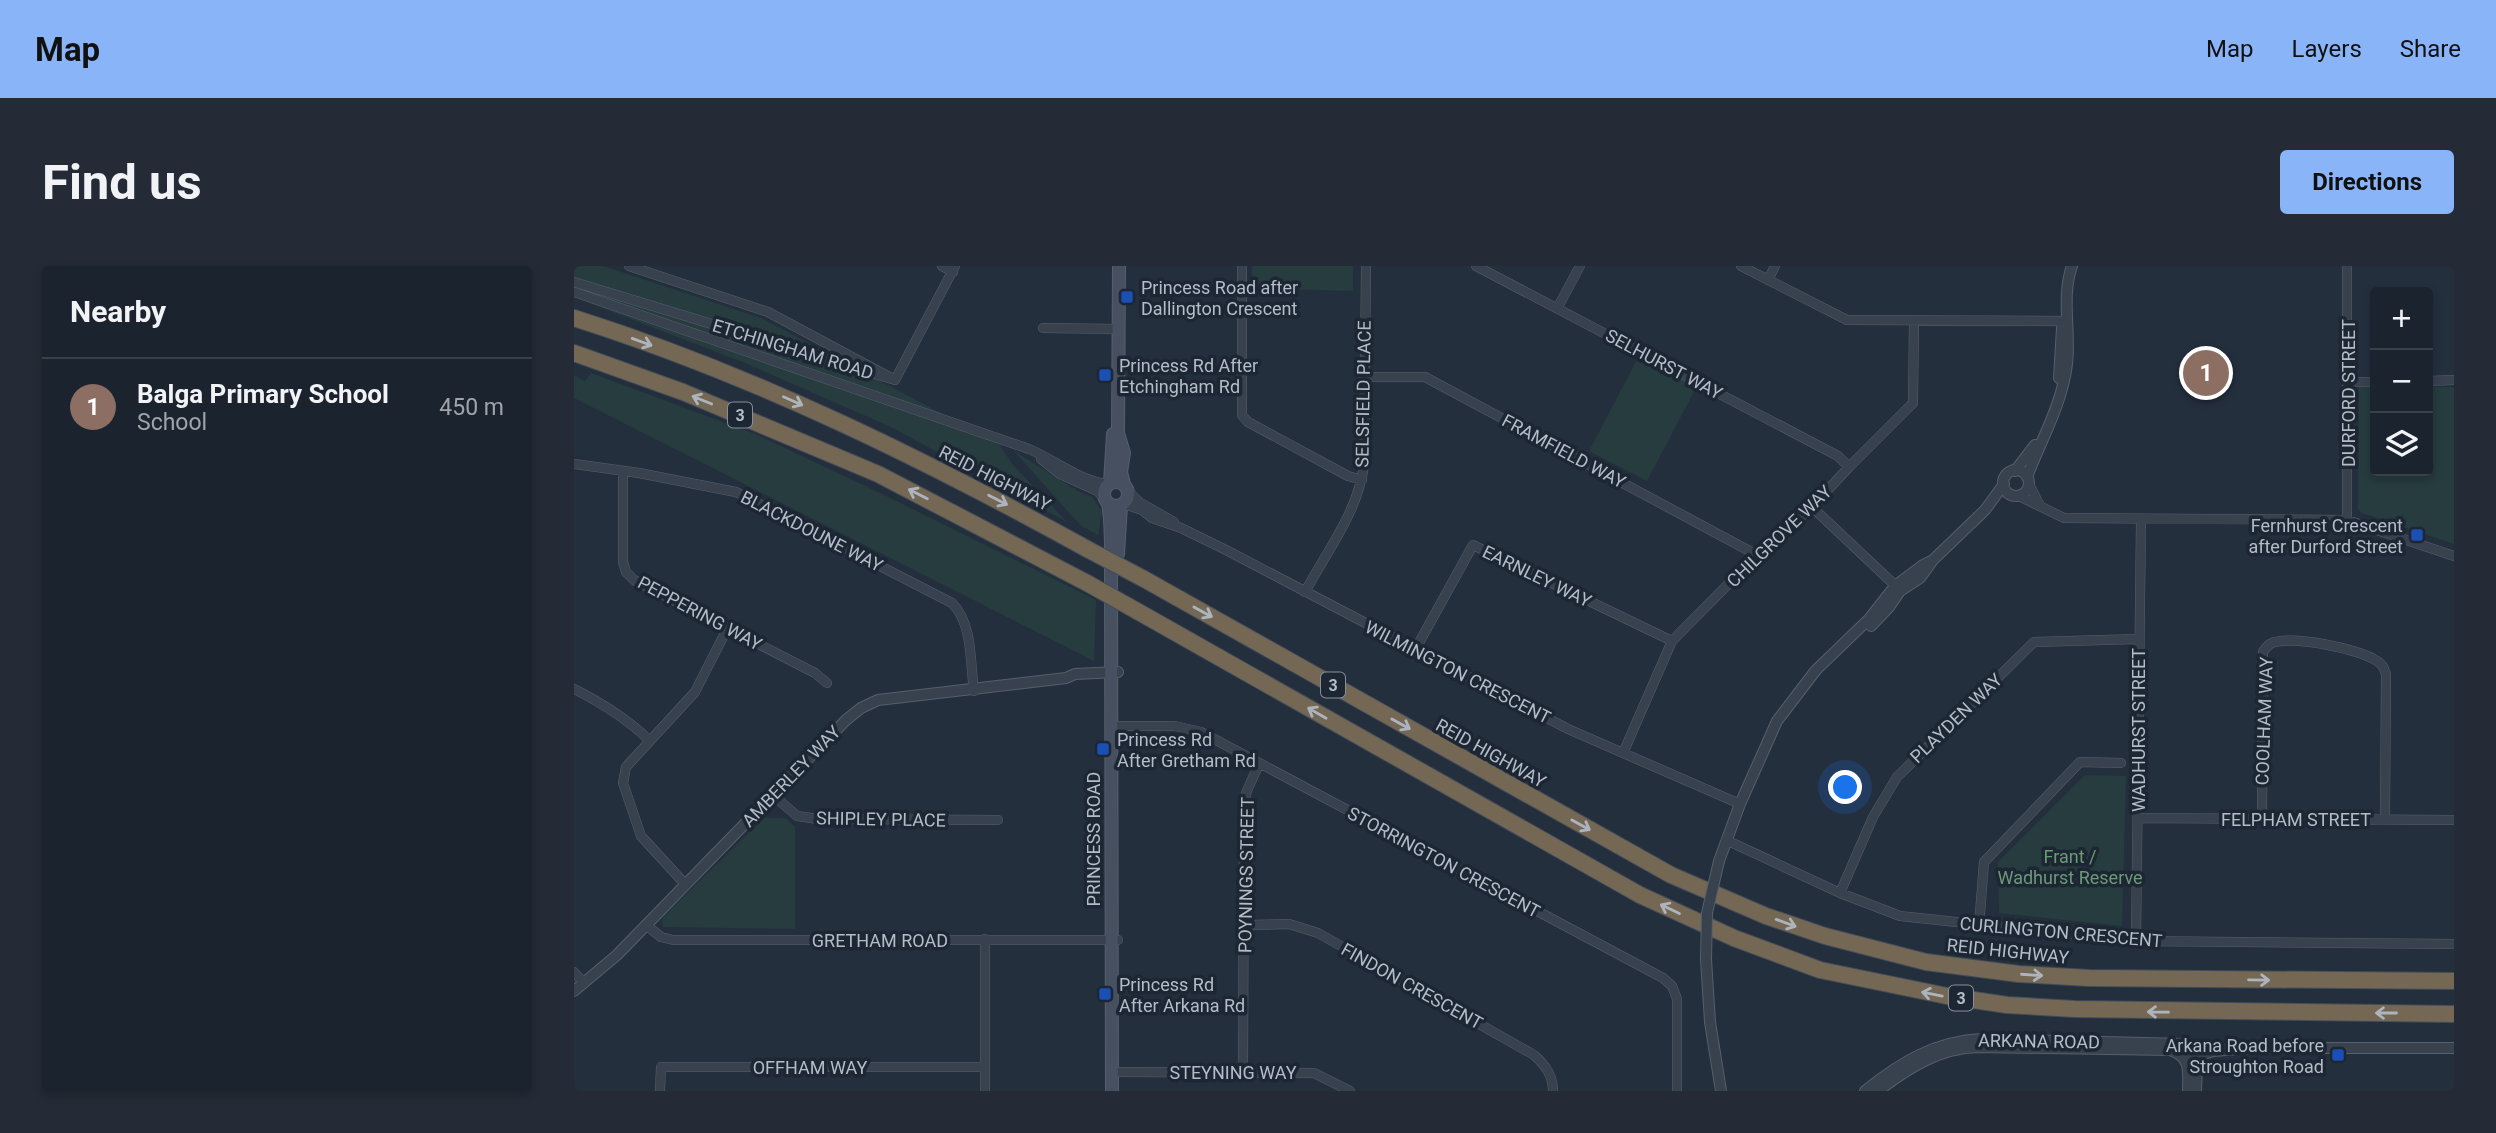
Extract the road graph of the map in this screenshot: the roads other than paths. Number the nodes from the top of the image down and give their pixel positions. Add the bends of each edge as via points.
1 (629, 266) edge
2 (942, 266) edge
3 (1113, 266) edge
4 (1119, 266) edge
5 (1242, 266) edge
6 (1366, 266) edge
7 (1476, 266) edge
8 (1580, 266) edge
9 (1741, 266) edge
10 (1775, 266) edge
11 (2066, 266) edge
12 (2073, 266) edge
13 (2347, 266) edge
14 (954, 269) edge
15 (1768, 280) junction
16 (574, 282) edge
17 (574, 292) edge
18 (1558, 307) junction
19 (575, 318) edge
20 (1914, 321) junction
21 (2065, 321) junction
22 (1043, 328) dead end
23 (1116, 328) junction
24 (574, 355) edge
25 (1364, 377) junction
26 (895, 380) junction
27 (2454, 380) edge
28 (2433, 381) edge
29 (2348, 382) junction
30 (2370, 382) edge
31 (1029, 449) junction
32 (574, 464) edge
33 (1849, 467) junction
34 (623, 471) junction
35 (2015, 471) junction
36 (1362, 480) junction
37 (2028, 481) junction
38 (1110, 483) junction
39 (2011, 492) junction
40 (1118, 498) junction
41 (2039, 504) junction
42 (1812, 507) junction
43 (2141, 520) junction
44 (2347, 520) junction
45 (1757, 555) junction
46 (2454, 556) edge
47 (1898, 588) junction
48 (1306, 592) junction
49 (727, 629) junction
50 (2138, 639) junction
51 (1672, 641) junction
52 (1415, 650) junction
53 (1115, 676) junction
54 (827, 682) dead end
55 (574, 689) edge
56 (974, 691) junction
57 (1115, 726) junction
58 (649, 740) junction
59 (1623, 753) junction
60 (2121, 763) dead end
61 (1259, 764) junction
62 (773, 794) junction
63 (1740, 804) junction
64 (2138, 818) junction
65 (2262, 819) junction
66 (998, 820) dead end
67 (2385, 820) junction
68 (2454, 820) edge
69 (1726, 840) junction
70 (685, 884) junction
71 (1840, 893) junction
72 (646, 925) junction
73 (1244, 925) junction
74 (1979, 926) junction
75 (985, 939) junction
76 (1115, 940) junction
77 (2136, 941) junction
78 (2454, 944) edge
79 (574, 972) edge
80 (2454, 981) edge
81 (584, 984) junction
82 (574, 991) edge
83 (2454, 1013) edge
84 (2454, 1048) edge
85 (2188, 1053) junction
86 (985, 1067) junction
87 (1116, 1072) junction
88 (1244, 1073) junction
89 (660, 1091) edge
90 (985, 1091) edge
91 (1112, 1091) edge
92 (1119, 1091) edge
93 (1350, 1091) edge
94 (1553, 1091) edge
95 (1677, 1091) edge
96 (1721, 1091) edge
97 (1866, 1091) edge
98 (1878, 1091) edge
99 (2188, 1091) edge
100 (2196, 1091) edge

1 - 26 street, ETCHINGHAM ROAD via 768,312
2 - 14 street
3 - 23 main road, PRINCESS ROAD
4 - 23 main road, PRINCESS ROAD
5 - 36 street via 1242,415
6 - 25 street, SELSFIELD PLACE
7 - 18 street, SELHURST WAY
8 - 18 street
9 - 15 street
10 - 15 street
11 - 21 street via 2062,283
12 - 21 street
13 - 29 street, DURFORD STREET
14 - 26 street
15 - 20 street via 1847,320
16 - 26 street, ETCHINGHAM ROAD
17 - 31 street, ETCHINGHAM ROAD
18 - 33 street, SELHURST WAY via 1838,456
19 -> 80 highway, REID HIGHWAY / 3, bridge via 787,399 895,448 1144,579 1671,874 1766,916 1926,962 2019,974
20 - 21 street
20 - 33 street, CHILGROVE WAY via 1913,403
21 - 35 street via 2059,386 2034,447
21 - 37 street via 2067,366 2059,401
22 - 23 street
23 - 38 main road, PRINCESS ROAD
23 - 40 main road, PRINCESS ROAD via 1118,433 1124,453
83 -> 24 highway, 3, bridge via 2062,1009 1947,996 1821,970 1734,938 1640,894 1087,583 878,474 775,429
25 - 36 street, SELSFIELD PLACE
25 - 45 street, FRAMFIELD WAY via 1425,377
27 - 28 street
29 - 30 street
29 - 44 street, DURFORD STREET
31 - 38 street, ETCHINGHAM ROAD via 1067,471
31 - 40 street, ETCHINGHAM ROAD via 1060,474
32 - 34 street, BLACKDOUNE WAY
33 - 42 street, CHILGROVE WAY
34 - 49 street, PEPPERING WAY via 626,572
34 - 56 street, BLACKDOUNE WAY via 736,492 952,603 962,612 966,625
35 - 37 street via 2024,473
35 - 39 street via 2006,475
36 - 48 street, SELSFIELD PLACE via 1357,498
37 - 39 street via 2026,492
37 - 41 street
38 - 40 main road, PRINCESS ROAD via 1105,489
39 - 41 street
39 - 47 street
40 - 48 street, WILMINGTON CRESCENT
40 - 53 main road, PRINCESS ROAD
41 - 43 street via 2064,518
42 - 45 street, CHILGROVE WAY
42 - 47 street
43 - 44 street
43 - 50 street, WADHURST STREET
44 - 46 street
45 - 51 street, CHILGROVE WAY
47 - 63 street via 1850,643 1816,670 1776,721
48 - 52 street, WILMINGTON CRESCENT
49 - 54 street, PEPPERING WAY
49 - 58 street via 695,692
50 - 64 street, WADHURST STREET
50 - 71 street, PLAYDEN WAY via 2034,642 1896,777
51 - 52 street, EARNLEY WAY via 1473,545
51 - 59 street, CHILGROVE WAY
52 - 59 street, WILMINGTON CRESCENT
53 - 56 street, AMBERLEY WAY
53 - 57 main road, PRINCESS ROAD
55 - 58 street via 621,716
56 - 62 street, AMBERLEY WAY via 899,696 861,708
57 - 61 street, STORRINGTON CRESCENT via 1194,729
57 - 76 main road, PRINCESS ROAD
58 - 70 street via 626,767 623,783 641,836
59 - 63 street, WILMINGTON CRESCENT
60 - 74 street via 2080,762 1984,862
61 - 73 street, POYNINGS STREET via 1245,793
61 - 95 street, STORRINGTON CRESCENT via 1663,978 1677,999
62 - 66 street, SHIPLEY PLACE via 797,816 818,819
62 - 70 street, AMBERLEY WAY
63 - 69 street
64 - 65 street, FELPHAM STREET
64 - 77 street, WADHURST STREET
65 - 67 street, FELPHAM STREET
65 - 67 street, COOLHAM WAY via 2263,652 2278,642 2306,642 2331,645 2383,666
67 - 68 street, FELPHAM STREET
69 - 71 street, CURLINGTON CRESCENT
69 - 96 street, bridge via 1707,913 1706,959
70 - 72 street, AMBERLEY WAY
71 - 74 street, CURLINGTON CRESCENT via 1900,916
72 - 75 street, GRETHAM ROAD via 673,940
72 - 81 street, AMBERLEY WAY
73 - 88 street, POYNINGS STREET
73 - 94 street, FINDON CRESCENT via 1289,924 1318,933 1534,1055 1545,1066
74 - 77 street, CURLINGTON CRESCENT
75 - 76 street, GRETHAM ROAD
75 - 86 street
76 - 87 main road, PRINCESS ROAD
77 - 78 street, CURLINGTON CRESCENT
79 - 81 street
81 - 82 street, AMBERLEY WAY
84 - 85 street, ARKANA ROAD via 2221,1045
85 - 97 street, ARKANA ROAD via 1971,1040 1922,1053
85 - 98 street, ARKANA ROAD via 1972,1047 1922,1061
85 - 99 street
85 - 100 street
86 - 89 street, OFFHAM WAY via 661,1066
86 - 90 street
87 - 88 street, STEYNING WAY
87 - 91 main road, PRINCESS ROAD
87 - 92 main road, PRINCESS ROAD
88 - 93 street, STEYNING WAY via 1314,1073

